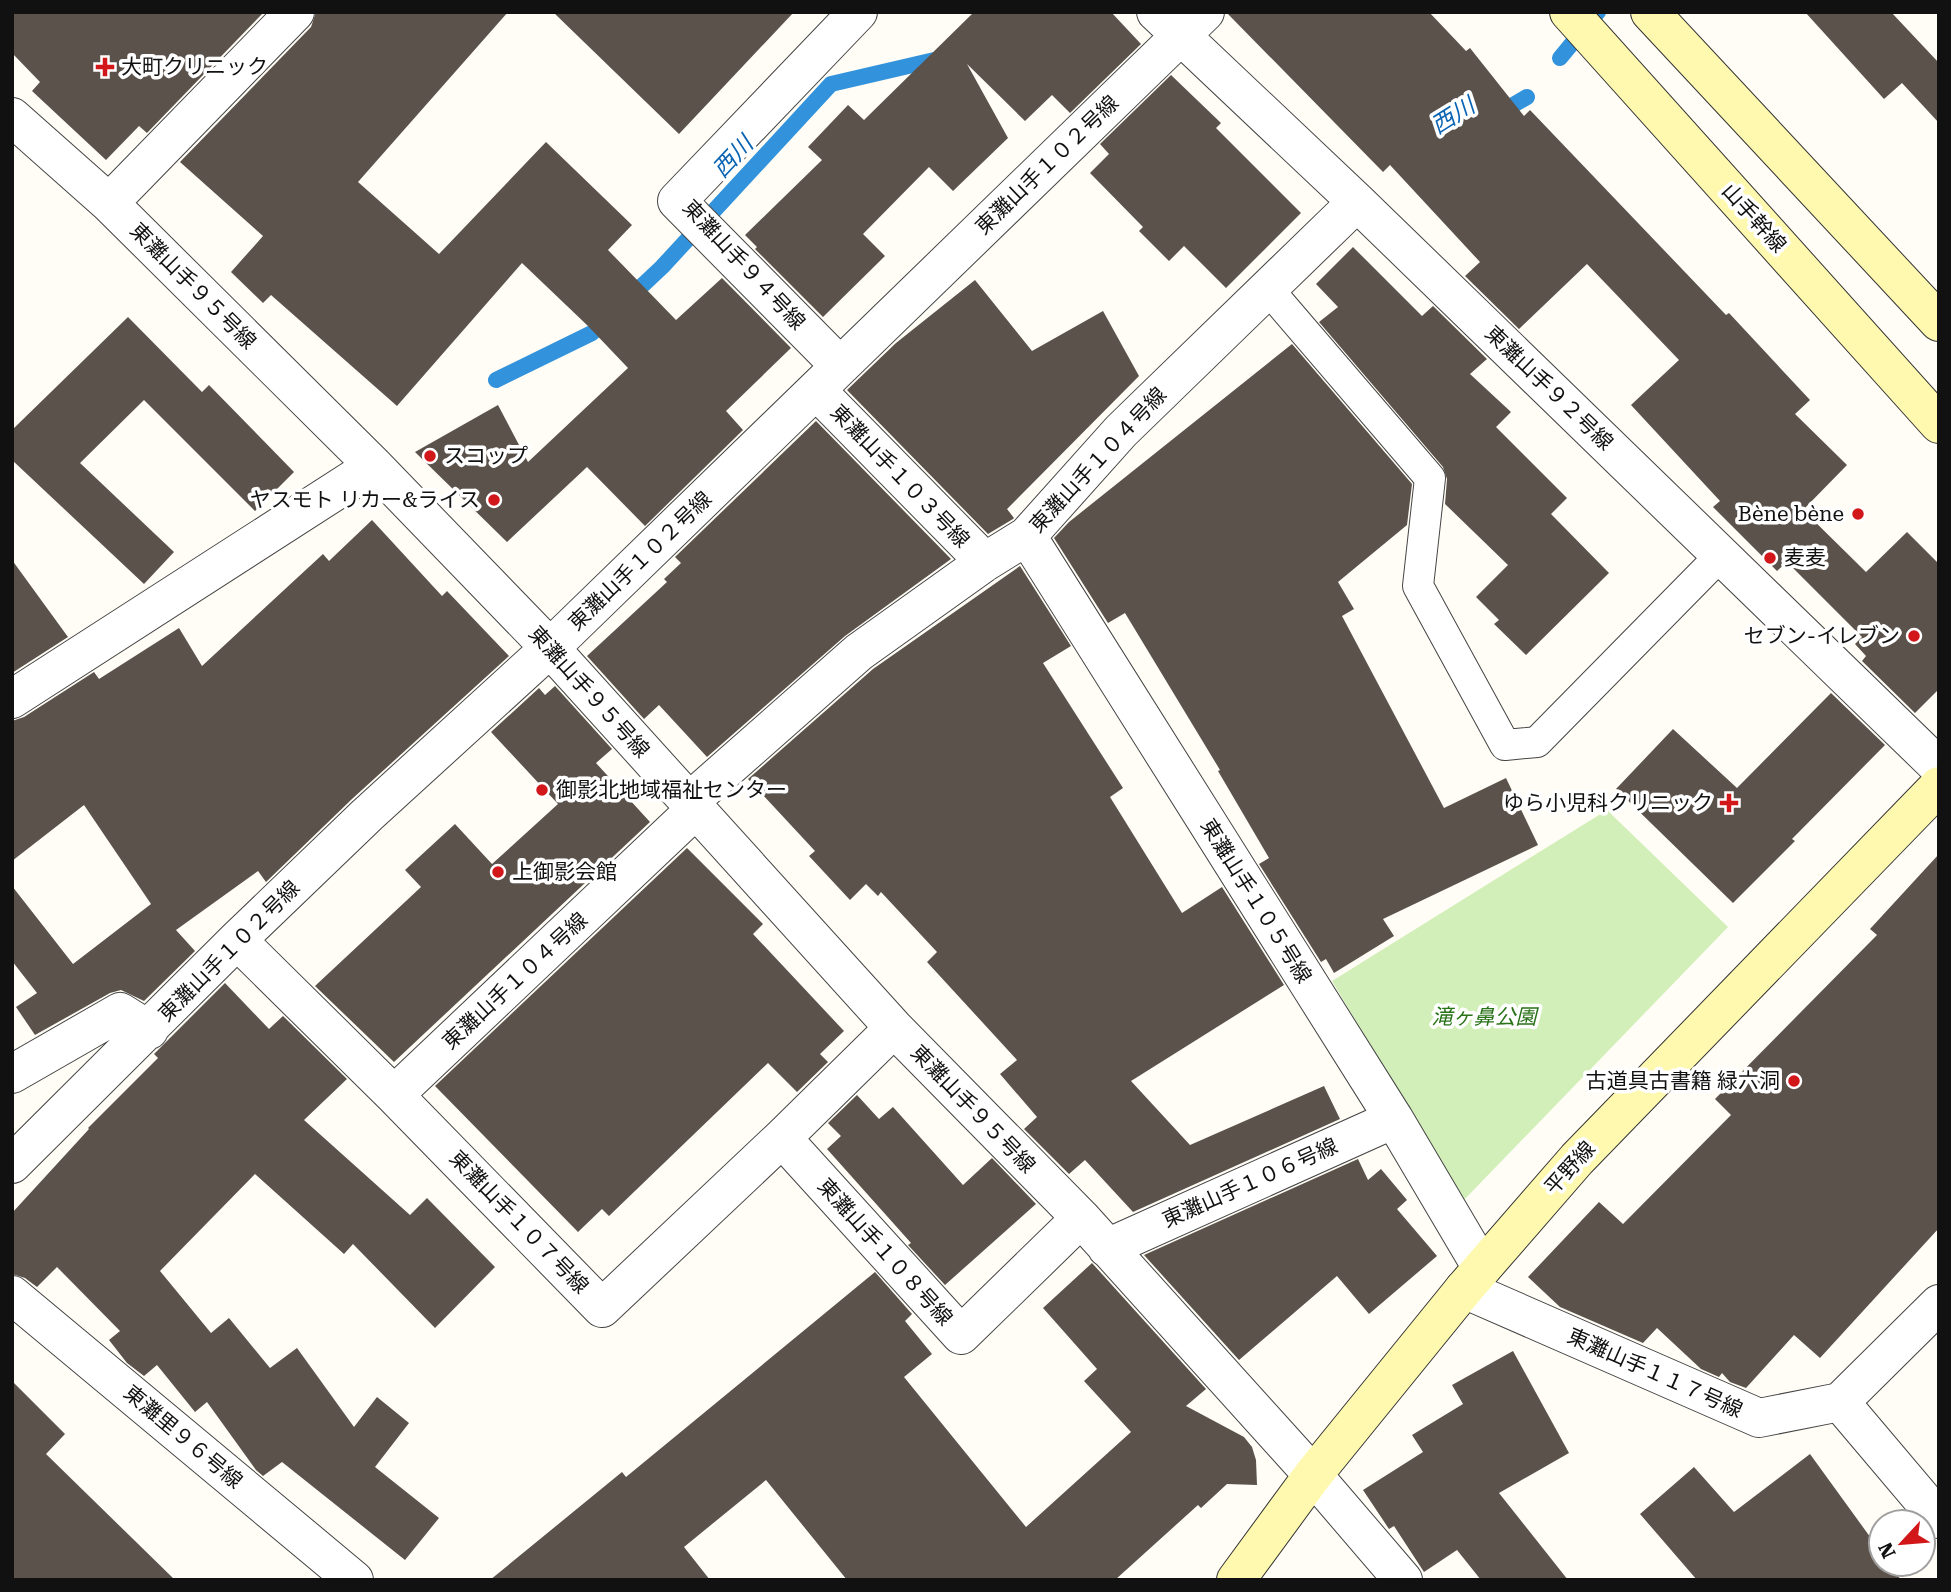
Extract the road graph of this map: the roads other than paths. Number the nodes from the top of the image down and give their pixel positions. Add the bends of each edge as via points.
1 (295, 12) edge
2 (858, 12) edge
3 (1569, 12) edge
4 (1650, 12) edge
5 (1181, 20) edge
6 (12, 117) edge
7 (1357, 202) junction
8 (109, 203) junction
9 (1268, 289) junction
10 (1939, 322) edge
11 (828, 378) junction
12 (1939, 424) edge
13 (374, 466) junction
14 (1027, 536) junction
15 (1721, 555) junction
16 (985, 562) junction
17 (551, 648) junction
18 (12, 699) edge
19 (1939, 767) edge
20 (1939, 786) edge
21 (692, 806) junction
22 (237, 940) junction
23 (894, 1027) junction
24 (149, 1030) junction
25 (12, 1074) edge
26 (394, 1095) junction
27 (1394, 1119) junction
28 (782, 1138) junction
29 (12, 1164) edge
30 (1081, 1218) junction
31 (1107, 1248) junction
32 (1473, 1278) junction
33 (12, 1295) edge
34 (1939, 1304) edge
35 (1840, 1402) junction
36 (1313, 1475) junction
37 (1939, 1519) edge
38 (354, 1580) edge
39 (1236, 1580) edge
40 (1403, 1580) edge

1 - 8 street
2 - 11 street, 東灘山手９４号線 via 677,201
3 - 12 street, 山手幹線
4 - 10 street
5 - 7 street, 東灘山手９２号線
5 - 11 street, 東灘山手１０２号線
6 - 8 street, 東灘山手９５号線
7 - 9 street, 東灘山手１０４号線
7 - 15 street, 東灘山手９２号線
8 - 13 street, 東灘山手９５号線
9 - 14 street, 東灘山手１０４号線 via 1121,431
9 - 15 lane via 1430,478 1418,586 1504,744 1537,742
11 - 16 street, 東灘山手１０３号線
11 - 17 street, 東灘山手１０２号線
13 - 17 street, 東灘山手９５号線
13 - 18 street
14 - 16 street, 東灘山手１０４号線
14 - 27 street, 東灘山手１０５号線
15 - 19 street, 東灘山手９２号線
16 - 21 street, 東灘山手１０４号線 via 859,652
17 - 21 street, 東灘山手９５号線
17 - 22 street, 東灘山手１０２号線
20 - 32 street, 平野線 via 1577,1159
21 - 23 street, 東灘山手９５号線
21 - 26 street, 東灘山手１０４号線
22 - 24 street, 東灘山手１０２号線
22 - 26 street, 東灘山手１０７号線
23 - 28 street, 東灘山手１０７号線
23 - 30 street, 東灘山手９５号線
24 - 25 street via 120,1012
24 - 29 street, 東灘山手１０２号線
26 - 28 street, 東灘山手１０７号線 via 602,1308
27 - 31 street, 東灘山手１０６号線
27 - 32 street, 東灘山手１０５号線
28 - 30 street, 東灘山手１０８号線 via 961,1335
30 - 31 street, 東灘山手９５号線
31 - 36 street, 東灘山手９５号線
32 - 35 street, 東灘山手１１７号線 via 1759,1418
32 - 36 street, 平野線
33 - 38 street, 東灘里９６号線
34 - 35 street
35 - 37 street
36 - 39 street, 平野線
36 - 40 street, 東灘山手９５号線

